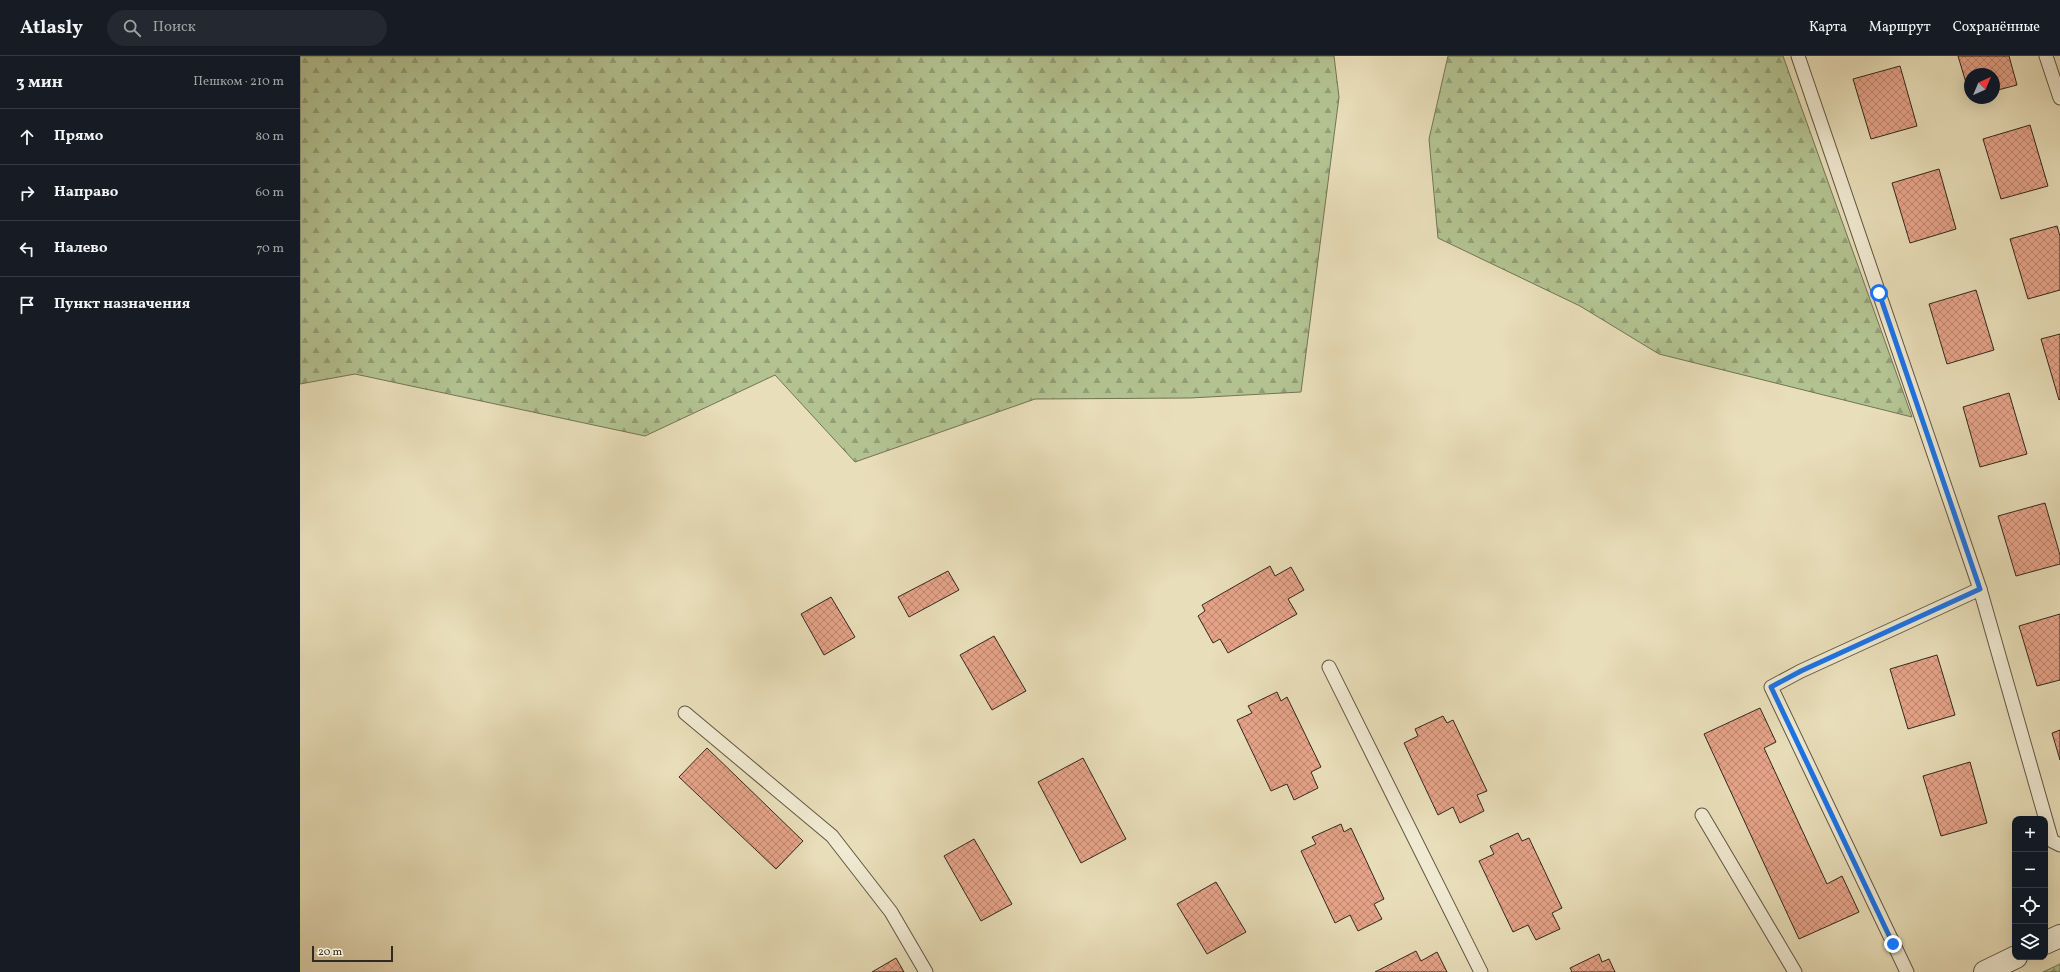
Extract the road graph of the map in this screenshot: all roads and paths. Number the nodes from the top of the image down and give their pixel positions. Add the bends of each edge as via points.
1 (1798, 56) edge
2 (2046, 56) edge
3 (2060, 98) edge
4 (1980, 589) junction
5 (1329, 667) dead end
6 (685, 713) dead end
7 (1702, 815) dead end
8 (2060, 845) edge
9 (2060, 936) edge
10 (2048, 942) edge
11 (2012, 959) edge
12 (926, 972) edge
13 (1481, 972) edge
14 (1795, 972) edge
15 (1907, 972) edge
16 (1985, 972) edge

1 - 4 lane
2 - 3 lane
4 - 8 lane via 2052,841
4 - 15 lane via 1771,687
5 - 13 lane
6 - 12 lane via 832,836 891,912
7 - 14 lane
9 - 10 street
11 - 16 street

